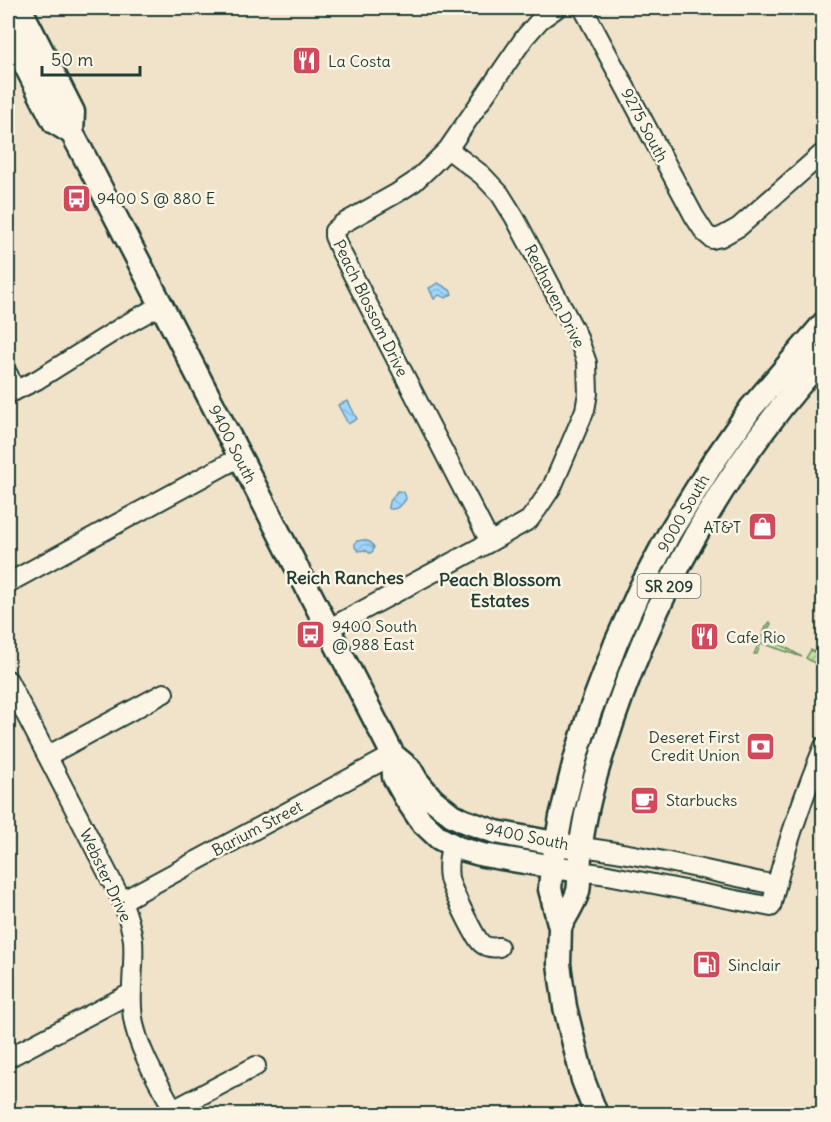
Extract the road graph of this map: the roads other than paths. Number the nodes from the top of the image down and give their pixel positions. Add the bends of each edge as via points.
1 (20, 8) edge
2 (557, 8) edge
3 (583, 8) edge
4 (8, 31) edge
5 (72, 133) junction
6 (448, 149) junction
7 (824, 152) edge
8 (161, 305) junction
9 (824, 323) edge
10 (824, 357) edge
11 (8, 374) edge
12 (11, 393) edge
13 (240, 458) junction
14 (490, 542) junction
15 (8, 582) edge
16 (328, 629) junction
17 (8, 680) edge
18 (164, 693) dead end
19 (824, 746) edge
20 (393, 755) junction
21 (47, 756) junction
22 (556, 843) junction
23 (451, 844) junction
24 (581, 847) junction
25 (552, 867) junction
26 (579, 872) junction
27 (776, 885) junction
28 (122, 901) junction
29 (560, 927) junction
30 (498, 947) dead end
31 (131, 993) junction
32 (8, 1058) edge
33 (256, 1066) dead end
34 (174, 1112) edge
35 (596, 1114) edge

1 - 5 main road, 9400 South via 74,112
2 - 6 street, Peach Blossom Drive via 525,38
3 - 7 street, 9275 South via 694,216 712,239 739,227
4 - 5 main road, 9400 South via 54,122
5 - 8 main road, 9400 South
6 - 14 street, Redhaven Drive via 500,194 577,335 587,363 585,410 552,487 529,520
6 - 14 street, Peach Blossom Drive via 414,182 342,224 334,231 334,237
8 - 12 street
8 - 13 main road, 9400 South
9 - 22 main road, 9000 South / SR 209 via 751,408 717,456 640,589 589,714
10 - 24 main road, 9000 South / SR 209 via 731,477 665,594 607,737 591,791
11 - 12 street
13 - 15 street
13 - 16 main road, 9400 South
14 - 16 street, Redhaven Drive
16 - 20 main road, 9400 South
17 - 21 street, Webster Drive
18 - 21 street
19 - 27 street via 804,793
20 - 22 main road, 9400 South via 432,799 464,821 496,832
20 - 23 main road, 9400 South via 394,777 413,810
20 - 28 street, Barium Street
21 - 28 street, Webster Drive
22 - 24 main road, 9400 South
22 - 25 main road, 9000 South / SR 209
23 - 25 main road, 9400 South via 468,852
23 - 30 street via 448,874 454,892 478,939 485,946
24 - 26 main road, 9000 South / SR 209
24 - 27 street
25 - 26 main road, 9400 South
25 - 29 main road, 9400 South / SR 209 via 550,889
26 - 27 street via 771,907
26 - 29 main road, 9400 South / SR 209 via 578,891
28 - 31 street, Webster Drive via 133,942
29 - 35 main road, 9400 South / SR 209 via 559,964 565,1007 583,1080
31 - 32 street
31 - 34 street, Webster Drive via 137,1034
33 - 34 street

